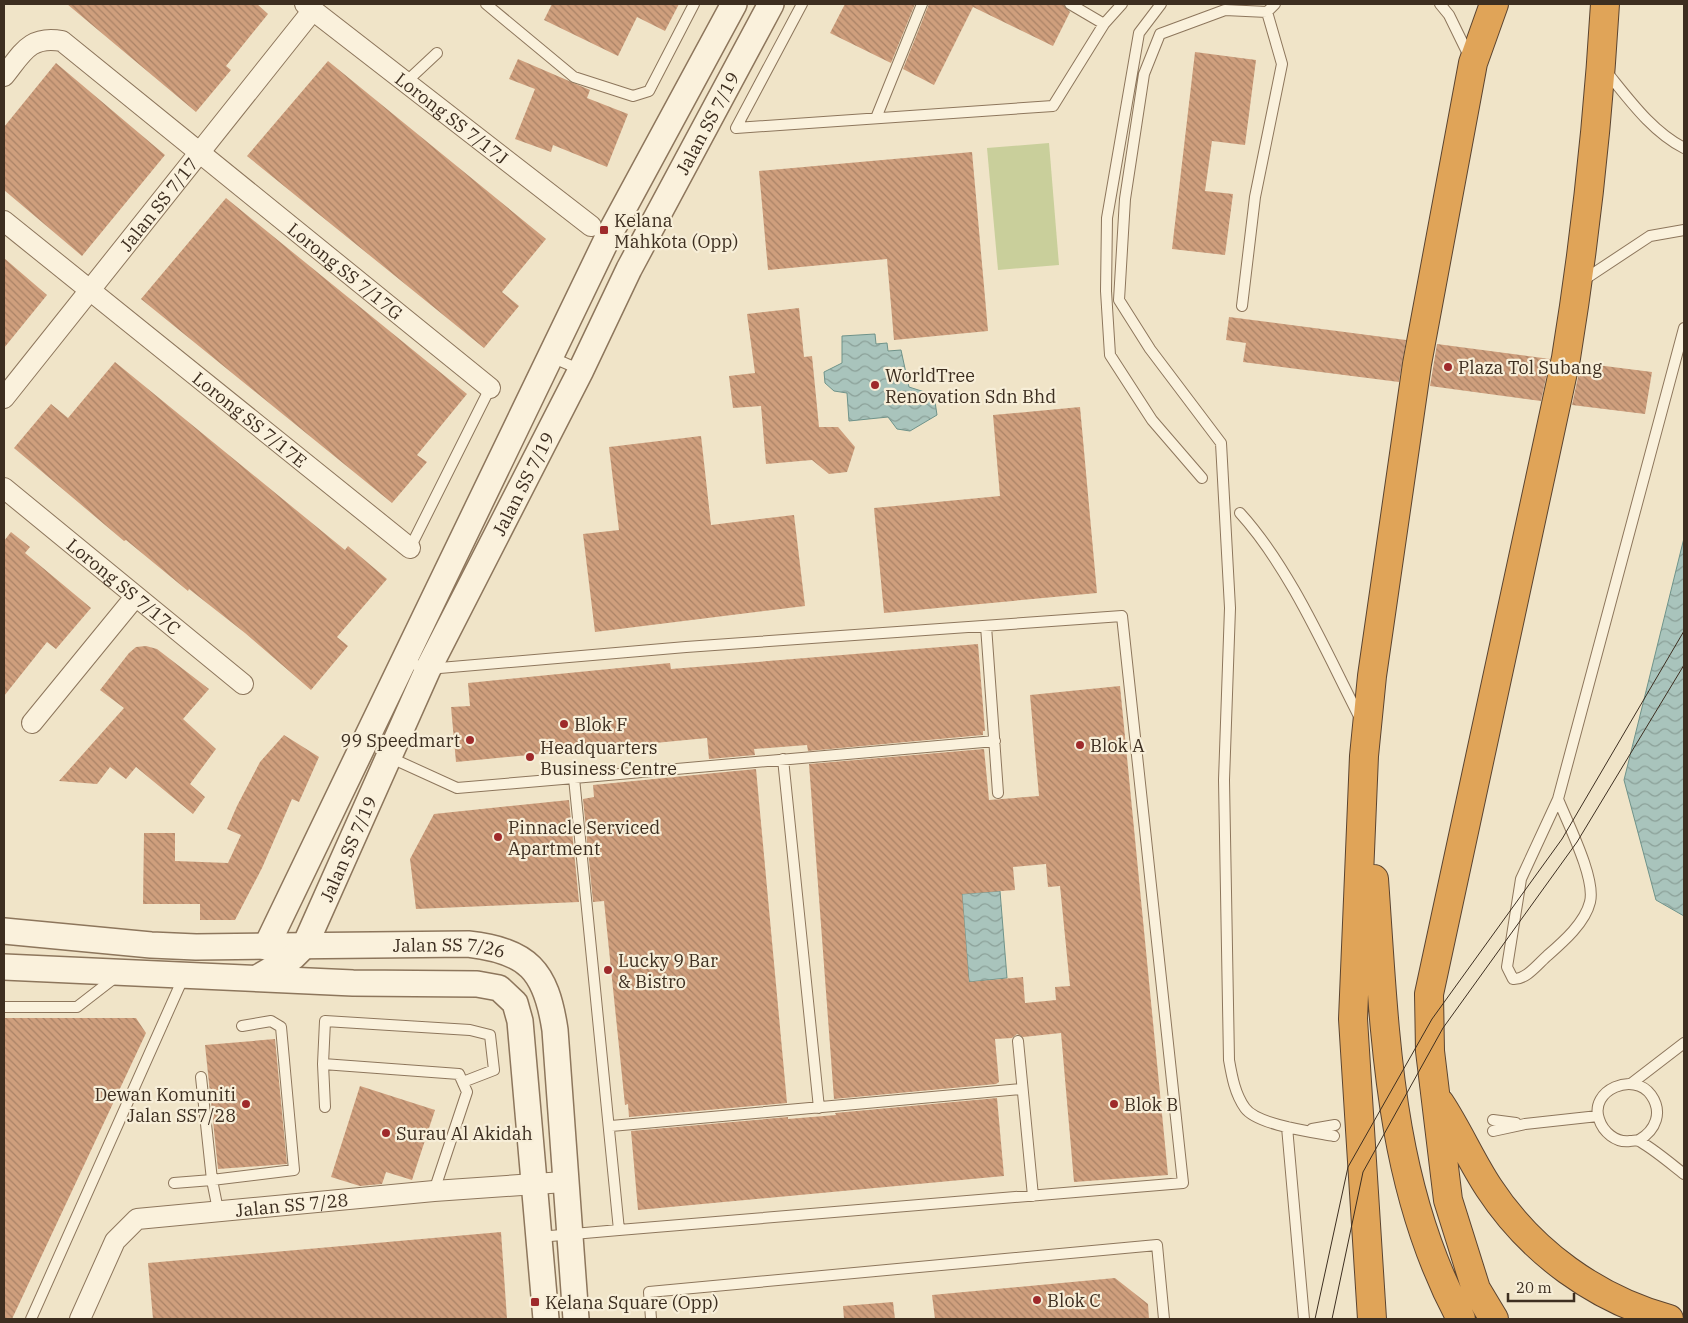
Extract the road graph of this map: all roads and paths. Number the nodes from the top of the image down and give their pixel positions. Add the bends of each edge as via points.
1 (486, 4) edge
2 (694, 4) edge
3 (734, 4) edge
4 (771, 4) edge
5 (802, 4) edge
6 (922, 4) edge
7 (1070, 4) edge
8 (1122, 4) edge
9 (1161, 4) edge
10 (1275, 4) edge
11 (1440, 4) edge
12 (1494, 4) edge
13 (1605, 4) edge
14 (1620, 4) edge
15 (308, 7) edge
16 (1226, 7) edge
17 (1266, 12) junction
18 (1104, 24) junction
19 (437, 53) dead end
20 (1472, 63) junction
21 (1601, 65) junction
22 (4, 76) edge
23 (406, 82) junction
24 (876, 118) junction
25 (1684, 148) edge
26 (200, 151) junction
27 (4, 221) edge
28 (591, 226) dead end
29 (1684, 230) edge
30 (1578, 283) junction
31 (89, 291) junction
32 (1242, 306) dead end
33 (1684, 328) edge
34 (550, 356) junction
35 (581, 370) junction
36 (490, 388) joint
37 (4, 398) edge
38 (1202, 478) dead end
39 (4, 488) edge
40 (1240, 513) dead end
41 (410, 548) joint
42 (135, 597) junction
43 (986, 626) junction
44 (404, 661) junction
45 (428, 669) junction
46 (243, 684) dead end
47 (32, 723) dead end
48 (995, 741) junction
49 (1365, 743) junction
50 (388, 756) junction
51 (783, 759) junction
52 (574, 778) junction
53 (998, 793) dead end
54 (1558, 799) junction
55 (4, 931) edge
56 (306, 946) junction
57 (274, 956) junction
58 (4, 966) edge
59 (122, 972) junction
60 (184, 976) junction
61 (257, 978) junction
62 (308, 980) junction
63 (4, 1008) edge
64 (242, 1026) dead end
65 (1018, 1041) dead end
66 (1684, 1043) edge
67 (323, 1064) junction
68 (201, 1077) dead end
69 (463, 1082) junction
70 (1632, 1083) junction
71 (1021, 1089) junction
72 (1435, 1095) junction
73 (325, 1107) dead end
74 (819, 1108) junction
75 (1598, 1116) junction
76 (1493, 1120) dead end
77 (1524, 1124) junction
78 (611, 1126) junction
79 (1287, 1127) junction
80 (1334, 1131) dead end
81 (1493, 1131) dead end
82 (1639, 1140) junction
83 (1684, 1174) edge
84 (212, 1180) junction
85 (174, 1182) dead end
86 (564, 1182) junction
87 (535, 1184) junction
88 (434, 1191) junction
89 (1033, 1196) junction
90 (218, 1210) junction
91 (619, 1230) junction
92 (569, 1235) junction
93 (539, 1237) junction
94 (32, 1319) edge
95 (80, 1319) edge
96 (546, 1319) edge
97 (576, 1319) edge
98 (651, 1319) edge
99 (1164, 1319) edge
100 (1304, 1319) edge
101 (1372, 1319) edge
102 (1461, 1319) edge
103 (1494, 1319) edge
104 (1669, 1319) edge

1 - 2 lane via 574,77 633,96 649,92
3 - 34 street, Jalan SS 7/19 via 608,236
4 - 35 street, Jalan SS 7/19 via 629,269
5 - 24 lane via 736,128
6 - 24 lane
7 - 18 lane
8 - 18 lane
9 - 38 lane via 1139,33 1107,218 1106,291 1110,355 1152,420
10 - 17 lane
11 - 20 lane via 1449,15
12 - 20 highway
13 - 21 highway
14 - 21 highway
15 - 23 street, Lorong SS 7/17J
15 - 26 street, Jalan SS 7/17
16 - 17 lane
16 - 79 lane via 1160,34 1144,74 1125,199 1120,300 1150,349 1221,443 1230,608 1224,780 1229,1060 1234,1087 1246,1110
17 - 32 lane via 1282,64 1255,196
18 - 24 lane via 1053,106
19 - 23 lane
20 - 49 highway via 1417,364
21 - 25 lane via 1665,138
21 - 30 highway
22 - 26 street, Lorong SS 7/17G via 29,46 46,38 62,42
23 - 28 street, Lorong SS 7/17J
26 - 31 street, Jalan SS 7/17
26 - 36 street, Lorong SS 7/17G
27 - 31 street, Lorong SS 7/17E
29 - 30 lane via 1650,236
30 - 72 highway via 1563,373 1429,994
31 - 37 street, Jalan SS 7/17
31 - 41 street, Lorong SS 7/17E
33 - 54 lane
34 - 35 lane
34 - 44 street, Jalan SS 7/19
35 - 45 street, Jalan SS 7/19
36 - 41 lane
39 - 42 street, Lorong SS 7/17C
40 - 49 lane via 1287,579
42 - 46 street, Lorong SS 7/17C
42 - 47 street
43 - 45 lane
43 - 48 lane
43 - 89 lane via 1122,616 1183,1183
44 - 45 lane
44 - 57 street, Jalan SS 7/19
45 - 50 street, Jalan SS 7/19
48 - 51 lane
48 - 53 lane
49 - 101 highway via 1353,1019
49 - 102 highway via 1392,1102 1413,1203 1444,1288
50 - 52 lane via 457,788
50 - 56 street, Jalan SS 7/19
51 - 52 lane
51 - 74 lane
52 - 78 lane
54 - 54 lane via 1586,866 1590,901 1563,942 1524,977 1513,979 1507,968 1521,879
55 - 57 street
56 - 57 street, Jalan SS 7/19
56 - 86 street, Jalan SS 7/26 via 468,944 497,947 520,958 539,977 550,1000 555,1030
57 - 61 street, Jalan SS 7/19
57 - 62 street
58 - 59 street, Jalan SS 7/26
59 - 60 street, Jalan SS 7/26
59 - 63 lane via 77,1007
60 - 61 street, Jalan SS 7/26
60 - 94 lane
61 - 62 street, Jalan SS 7/26
62 - 87 street, Jalan SS 7/26 via 477,984 499,988 515,1003 520,1021
64 - 84 lane via 271,1021 282,1027 294,1170
65 - 71 lane
66 - 70 lane
67 - 69 lane via 459,1074
67 - 69 lane via 325,1021 470,1030 490,1036 494,1070
67 - 73 lane
68 - 84 lane
69 - 88 lane via 467,1092
70 - 75 lane via 1615,1086 1605,1094
70 - 82 lane via 1650,1093 1658,1112 1652,1131
71 - 74 lane
71 - 89 lane
72 - 103 highway via 1448,1200 1476,1289
72 - 104 highway via 1489,1189 1535,1243 1563,1268 1593,1288
74 - 78 lane
75 - 77 lane
75 - 82 lane via 1607,1134 1619,1140
76 - 77 lane
77 - 81 lane
78 - 91 lane
79 - 80 lane
79 - 100 lane
82 - 83 lane
84 - 85 lane
84 - 90 lane
86 - 87 street, Jalan SS 7/28
86 - 92 street, Jalan SS 7/26
87 - 88 street, Jalan SS 7/28
87 - 93 street, Jalan SS 7/26
88 - 90 street, Jalan SS 7/28
89 - 91 lane
90 - 95 street, Jalan SS 7/28 via 137,1219 115,1242
91 - 92 lane
92 - 93 lane
92 - 97 street, Jalan SS 7/26
93 - 96 street, Jalan SS 7/26
98 - 99 lane via 649,1292 1157,1245

